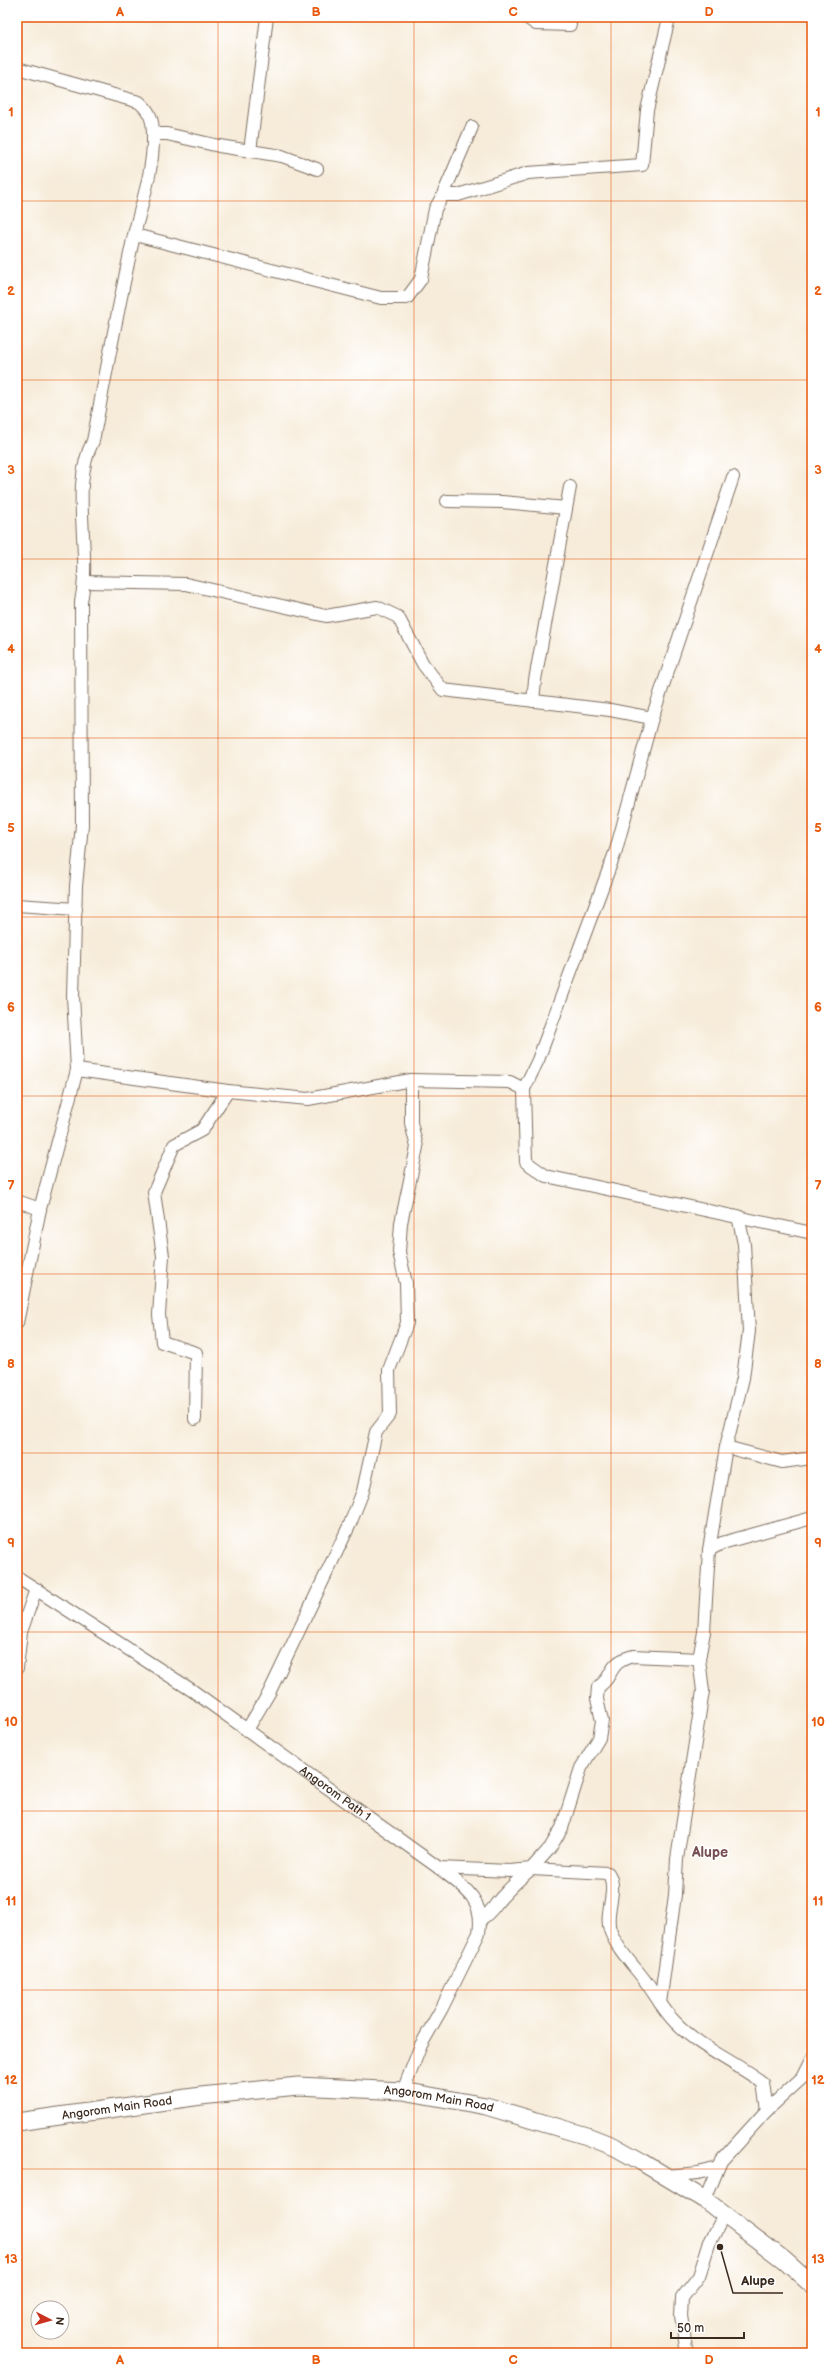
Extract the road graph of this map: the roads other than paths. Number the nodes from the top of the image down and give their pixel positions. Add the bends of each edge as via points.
1 (267, 17) edge
2 (526, 17) edge
3 (669, 18) edge
4 (570, 25) dead end
5 (17, 68) edge
6 (472, 127) dead end
7 (153, 134) junction
8 (250, 151) junction
9 (317, 169) dead end
10 (443, 195) junction
11 (135, 234) junction
12 (733, 476) dead end
13 (570, 487) dead end
14 (447, 501) dead end
15 (566, 508) junction
16 (85, 582) junction
17 (533, 701) junction
18 (652, 718) junction
19 (17, 906) edge
20 (76, 910) junction
21 (77, 1070) junction
22 (411, 1080) junction
23 (524, 1089) junction
24 (228, 1091) junction
25 (17, 1201) edge
26 (40, 1209) junction
27 (738, 1216) junction
28 (812, 1233) edge
29 (17, 1322) edge
30 (195, 1419) dead end
31 (726, 1447) junction
32 (812, 1458) edge
33 (812, 1518) edge
34 (709, 1550) junction
35 (17, 1577) edge
36 (36, 1589) junction
37 (699, 1659) junction
38 (17, 1668) edge
39 (247, 1730) junction
40 (438, 1868) junction
41 (531, 1869) junction
42 (481, 1919) junction
43 (660, 2003) junction
44 (812, 2059) edge
45 (403, 2091) junction
46 (767, 2110) junction
47 (17, 2122) edge
48 (717, 2168) junction
49 (667, 2176) junction
50 (705, 2200) junction
51 (724, 2215) junction
52 (811, 2281) edge
53 (685, 2353) edge

1 - 8 street
2 - 4 street via 536,24
3 - 10 street via 647,110 642,165 528,173 458,195
5 - 7 street via 139,102 148,110 152,119
6 - 10 street
7 - 8 street via 167,134
7 - 11 street via 146,191
8 - 9 street via 282,156
10 - 11 street via 435,210 421,279 407,298 381,298
11 - 16 street via 93,441 85,456 82,475
12 - 18 street
13 - 15 street
14 - 15 street via 502,502
15 - 17 street
16 - 17 street via 186,584 326,616 377,607 398,617 423,664 443,690
16 - 20 street via 81,601 82,825
17 - 18 street
18 - 23 street via 616,850 538,1060
19 - 20 street
20 - 21 street via 73,996
21 - 24 street
21 - 26 street
22 - 23 street via 510,1082
22 - 24 street via 308,1099
22 - 39 street via 411,1123 418,1147 400,1223 399,1252 406,1283 407,1323 389,1370 390,1414 376,1432 363,1491 350,1524 269,1693
23 - 27 street via 526,1162 546,1176
24 - 30 street via 202,1130 174,1145 154,1192 163,1256 159,1315 162,1342 196,1353
25 - 26 street
26 - 29 street
27 - 28 street
27 - 31 street via 744,1244 749,1331 743,1378
31 - 32 street via 782,1462
31 - 34 street
33 - 34 street via 722,1543
34 - 37 street via 704,1632
35 - 36 street, Angorom Path 1
36 - 38 street via 21,1632
36 - 39 street, Angorom Path 1 via 193,1691
37 - 41 street via 633,1656 623,1659 611,1669 605,1683 598,1687 597,1699 602,1721 599,1738 582,1768 562,1828 550,1848
37 - 43 street via 704,1691 677,1859 675,1895
39 - 40 street, Angorom Path 1
40 - 41 street
40 - 42 street, Angorom Path 1 via 475,1900
41 - 42 street via 510,1888 493,1911
41 - 43 street via 608,1873 612,1886 609,1907 610,1930
42 - 45 street via 474,1947 424,2040
43 - 46 street via 676,2024 691,2036 763,2083
44 - 46 street via 803,2077
45 - 47 highway, Angorom Main Road via 298,2086 251,2090
45 - 49 highway, Angorom Main Road via 486,2106 587,2136 615,2147
46 - 48 street via 737,2141
48 - 49 street
48 - 50 street
49 - 50 highway, Angorom Main Road
50 - 51 highway, Angorom Main Road
51 - 52 highway, Angorom Main Road
51 - 53 street via 709,2244 699,2276 682,2298

